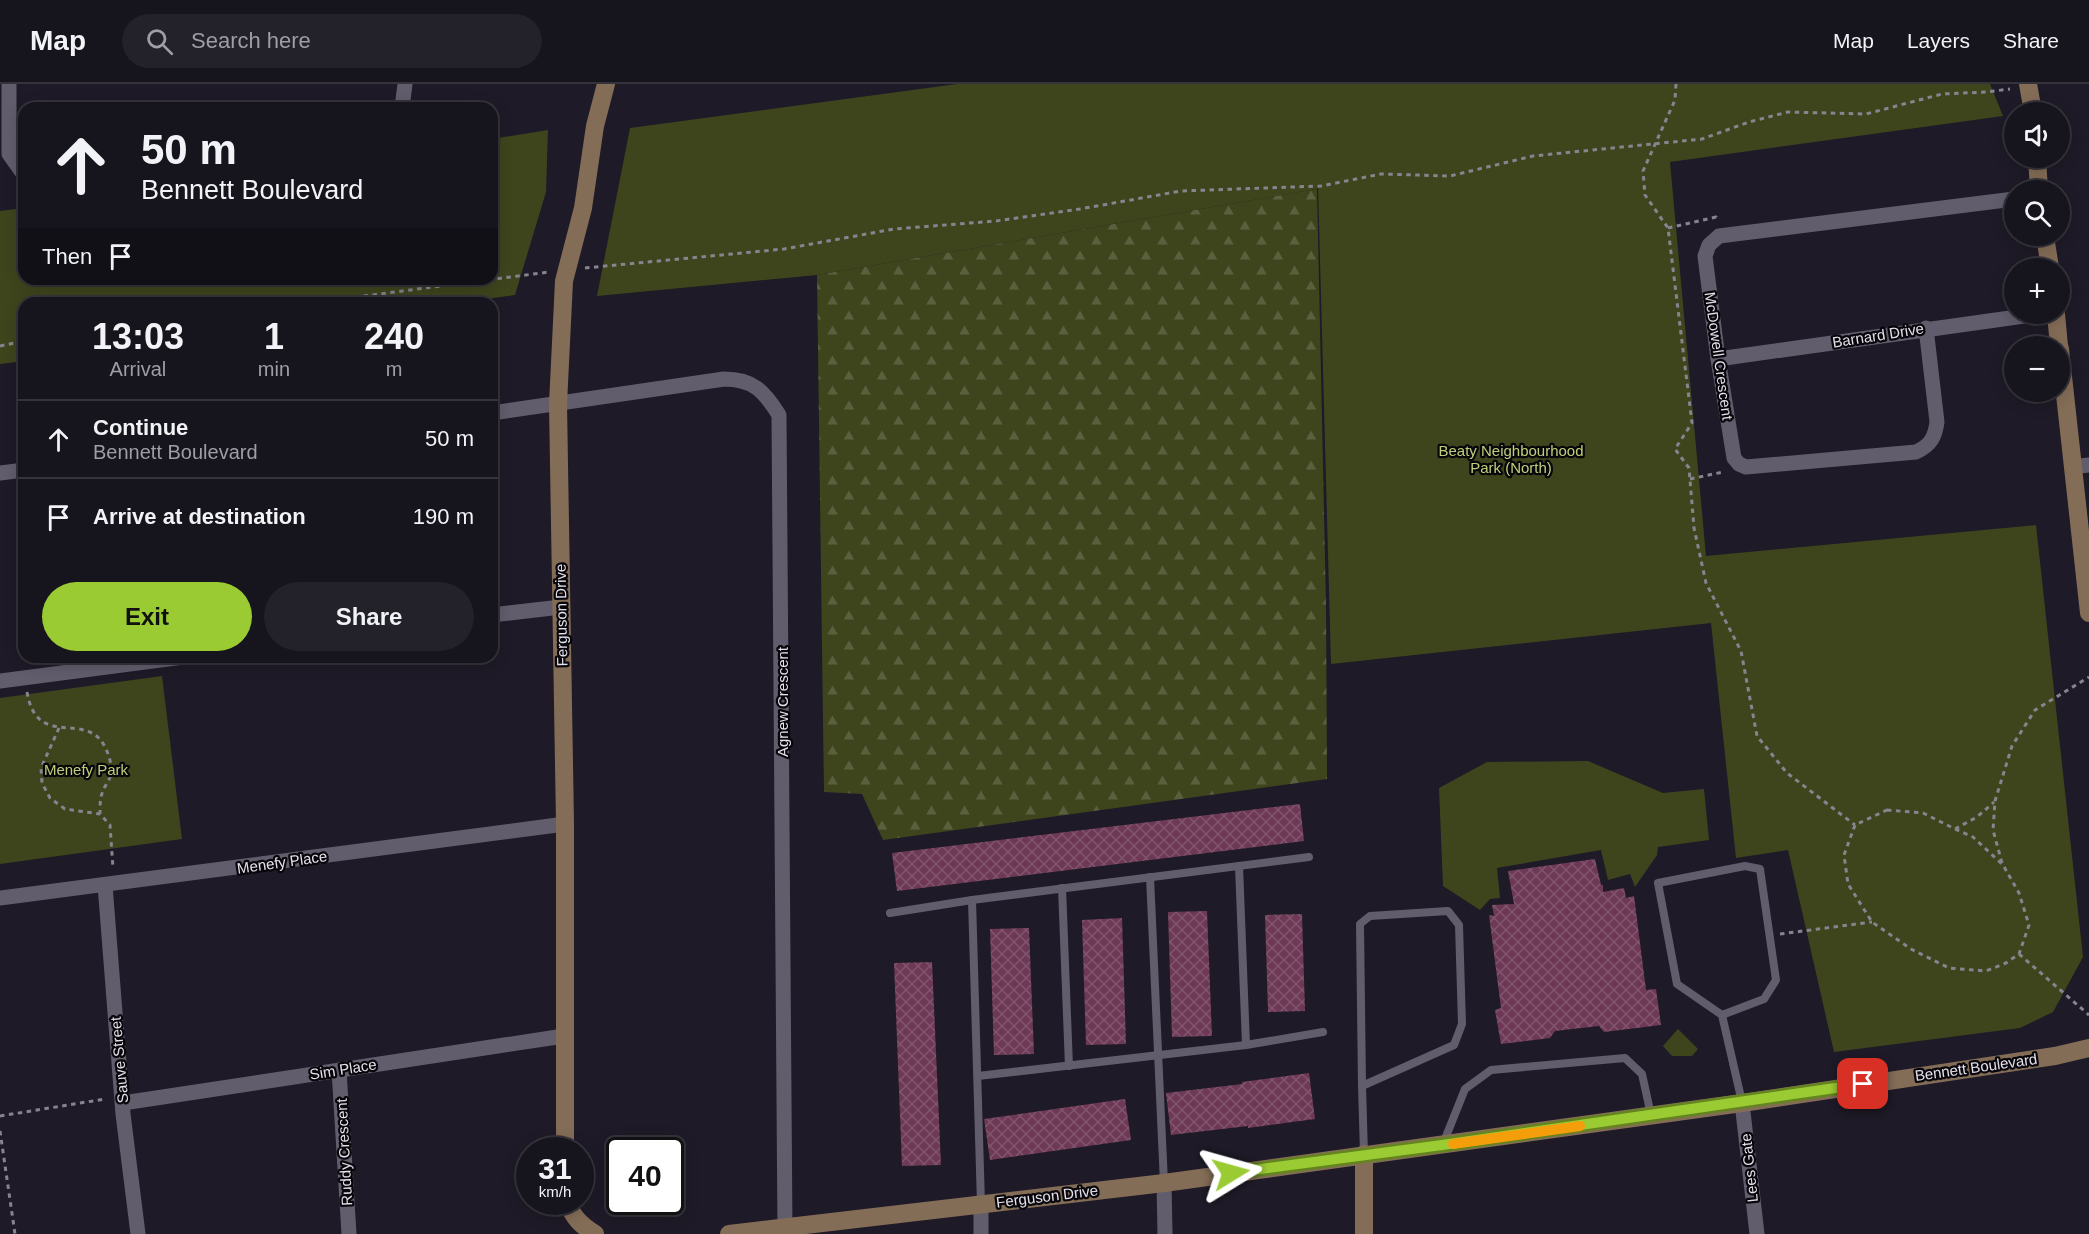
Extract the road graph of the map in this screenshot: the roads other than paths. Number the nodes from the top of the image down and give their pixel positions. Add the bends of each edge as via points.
1 (9, 84) edge
2 (405, 84) edge
3 (606, 84) edge
4 (2028, 85) edge
5 (403, 102) edge
6 (2031, 102) edge
7 (18, 167) edge
8 (2004, 200) edge
9 (2004, 318) edge
10 (1926, 328) junction
11 (1718, 359) junction
12 (2069, 402) edge
13 (558, 404) junction
14 (498, 411) edge
15 (2080, 466) edge
16 (18, 471) edge
17 (0, 473) edge
18 (561, 607) junction
19 (2089, 613) edge
20 (498, 614) edge
21 (138, 663) edge
22 (0, 681) edge
23 (565, 824) junction
24 (1309, 857) dead end
25 (1239, 866) junction
26 (1150, 877) junction
27 (109, 884) junction
28 (1062, 888) junction
29 (0, 898) edge
30 (972, 900) junction
31 (890, 913) dead end
32 (1722, 1015) junction
33 (1323, 1032) dead end
34 (564, 1036) junction
35 (1246, 1045) junction
36 (2089, 1048) edge
37 (1158, 1056) junction
38 (1069, 1066) junction
39 (339, 1070) junction
40 (978, 1076) junction
41 (1362, 1086) junction
42 (122, 1100) junction
43 (1742, 1103) junction
44 (1651, 1116) junction
45 (565, 1137) edge
46 (1442, 1145) junction
47 (1364, 1154) junction
48 (1164, 1183) junction
49 (981, 1204) junction
50 (574, 1215) edge
51 (785, 1231) edge
52 (138, 1234) edge
53 (349, 1234) edge
54 (595, 1234) edge
55 (729, 1234) edge
56 (981, 1234) edge
57 (1165, 1234) edge
58 (1364, 1234) edge
59 (1756, 1234) edge

1 - 7 street via 9,154
2 - 5 street
3 - 13 street, Ferguson Drive via 595,126 583,208 564,281
4 - 6 street
8 - 11 street, McDowell Crescent via 1719,236 1705,255
9 - 10 street, Barnard Drive
10 - 11 street, Barnard Drive
10 - 11 street, McDowell Crescent via 1937,422 1935,437 1916,452 1746,467 1739,464 1734,458
12 - 15 street
13 - 14 street, Agnew Crescent
13 - 18 street, Ferguson Drive
13 - 51 street, Agnew Crescent via 740,379 756,387 779,415
15 - 19 street
16 - 17 street
18 - 20 street
18 - 23 street, Ferguson Drive
21 - 22 street
23 - 27 street, Menefy Place
23 - 34 street, Ferguson Drive
24 - 25 lane
25 - 26 lane
25 - 35 lane
26 - 28 lane
26 - 37 lane
27 - 29 street, Menefy Place
27 - 42 street, Sauve Street
28 - 30 lane
28 - 38 lane
30 - 31 lane
30 - 40 lane
32 - 32 lane via 1764,999 1776,980 1760,869 1745,866 1658,883 1677,984
32 - 43 lane
33 - 35 lane
34 - 39 street, Sim Place
34 - 45 street, Ferguson Drive
35 - 37 lane
36 - 43 street, Bennett Boulevard
37 - 38 lane
37 - 48 lane
38 - 40 lane
39 - 42 street, Sim Place
39 - 53 street, Ruddy Crescent
40 - 49 lane
41 - 41 lane via 1360,924 1370,916 1448,911 1459,925 1462,1024 1454,1045
41 - 47 lane
42 - 52 street, Sauve Street
43 - 44 street, Bennett Boulevard
43 - 59 street, Lees Gate
44 - 46 street, Bennett Boulevard
44 - 46 lane via 1642,1074 1625,1058 1491,1070 1465,1089
46 - 47 street, Bennett Boulevard
47 - 48 street, Ferguson Drive
47 - 58 street
48 - 49 street, Ferguson Drive
48 - 57 street
49 - 51 street, Ferguson Drive
49 - 56 street
50 - 54 street
51 - 55 street, Ferguson Drive

